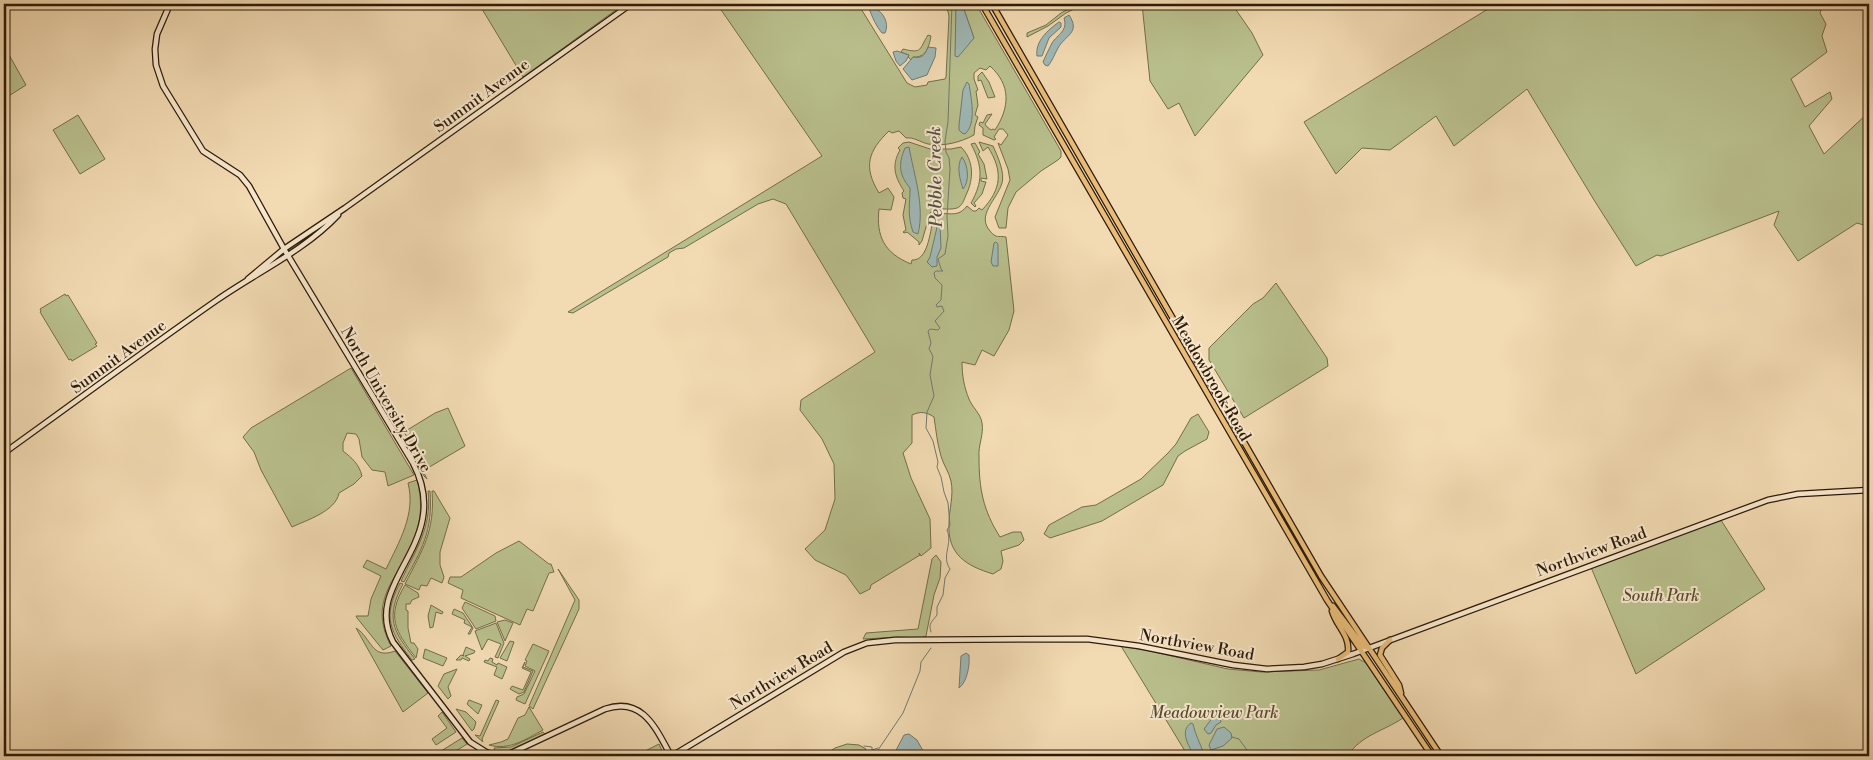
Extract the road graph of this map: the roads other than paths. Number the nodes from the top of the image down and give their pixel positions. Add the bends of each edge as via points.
1 (170, 4) edge
2 (631, 4) edge
3 (982, 4) edge
4 (992, 4) edge
5 (345, 208) junction
6 (284, 249) junction
7 (287, 255) junction
8 (248, 279) junction
9 (4, 453) edge
10 (1869, 490) edge
11 (1328, 603) junction
12 (1390, 640) junction
13 (1369, 648) junction
14 (1360, 651) junction
15 (1338, 660) junction
16 (1403, 699) junction
17 (672, 756) edge
18 (1432, 756) edge
19 (1441, 756) edge

1 - 6 street, North University Drive via 156,38 155,58 160,80 203,151 245,180
2 - 5 street, Summit Avenue
3 - 11 main road, Meadowbrook Road
4 - 13 main road, Meadowbrook Road via 1321,576
5 - 6 street, Summit Avenue
5 - 7 street, Summit Avenue
6 - 7 street, North University Drive
6 - 8 street, Summit Avenue
7 - 8 street, Summit Avenue
7 - 17 street, North University Drive via 421,481 425,508 420,532 390,593 386,624 406,658 470,742 495,755 513,753 605,709 621,706 633,708 646,717
8 - 9 street, Summit Avenue
10 - 12 street, Northview Road via 1798,494 1768,500
11 - 13 main road via 1338,611 1363,646
11 - 14 main road, Meadowbrook Road
11 - 15 main road via 1349,646 1348,652
12 - 13 street, Northview Road
12 - 16 main road via 1380,655 1399,685
13 - 14 street, Northview Road
13 - 16 main road, Meadowbrook Road
14 - 15 street, Northview Road
14 - 18 main road, Meadowbrook Road
15 - 17 street, Northview Road via 1304,667 1267,669 1087,639 872,642 844,652
16 - 19 main road, Meadowbrook Road

